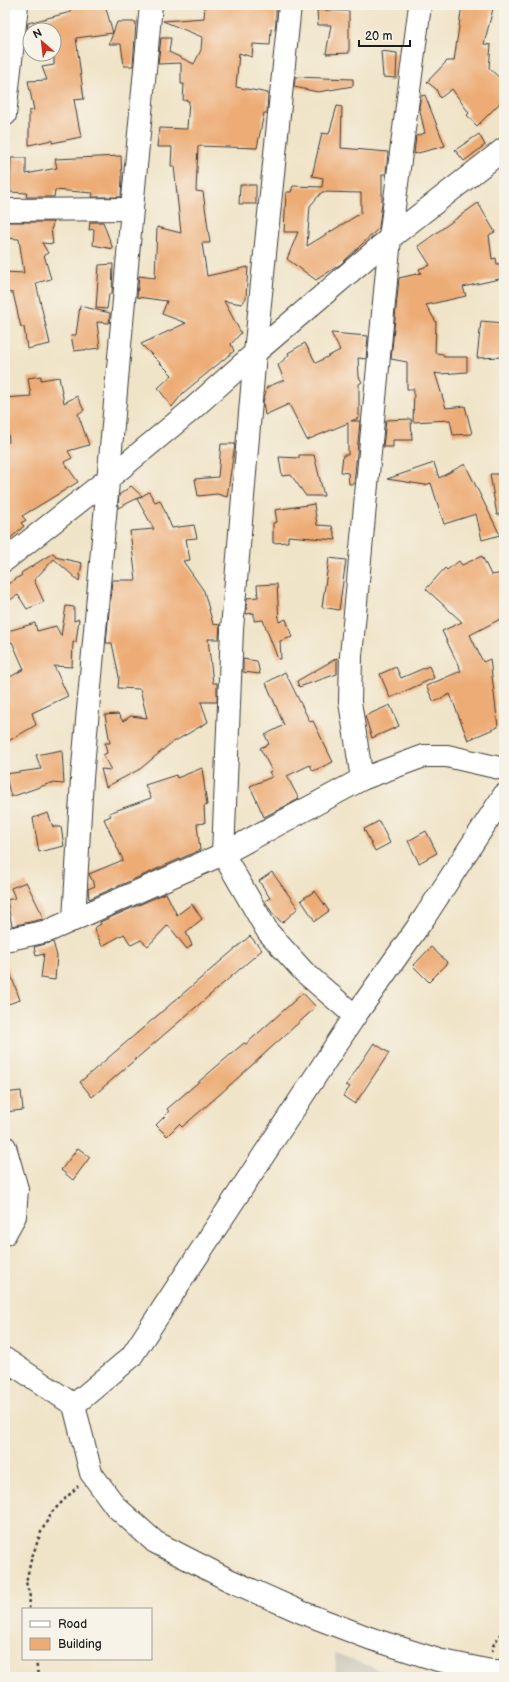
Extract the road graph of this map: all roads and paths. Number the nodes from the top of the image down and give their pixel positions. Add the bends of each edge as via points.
1 (17, 5) edge
2 (151, 5) edge
3 (290, 5) edge
4 (420, 5) edge
5 (5, 116) edge
6 (504, 149) edge
7 (5, 210) edge
8 (132, 210) junction
9 (390, 238) junction
10 (254, 353) junction
11 (108, 479) junction
12 (5, 560) edge
13 (504, 769) edge
14 (362, 779) junction
15 (504, 795) edge
16 (223, 854) junction
17 (74, 920) junction
18 (5, 940) edge
19 (355, 1016) junction
20 (5, 1147) edge
21 (5, 1234) edge
22 (5, 1359) edge
23 (74, 1406) junction
24 (91, 1473) junction
25 (29, 1608) edge
26 (504, 1628) edge
27 (36, 1660) edge
28 (496, 1673) edge
29 (38, 1677) edge

1 - 5 street
2 - 8 street
3 - 10 street
4 - 9 street
6 - 9 street
7 - 8 street
8 - 11 street
9 - 10 street
9 - 14 street via 351,656 350,702
10 - 11 street via 189,412
10 - 16 street via 232,630
11 - 12 street
11 - 17 street via 82,778
13 - 14 street via 447,756 424,756
14 - 16 street
15 - 19 street via 424,918
16 - 17 street
16 - 19 street via 268,932 304,972
17 - 18 street via 29,937
19 - 23 street via 131,1357
20 - 21 street via 17,1189 14,1216
22 - 23 street
23 - 24 street
24 - 25 path via 52,1512 41,1532 26,1582 30,1597
24 - 28 street via 116,1507 155,1542 229,1580 301,1612 369,1638 438,1660
26 - 28 path via 493,1646
27 - 29 path

